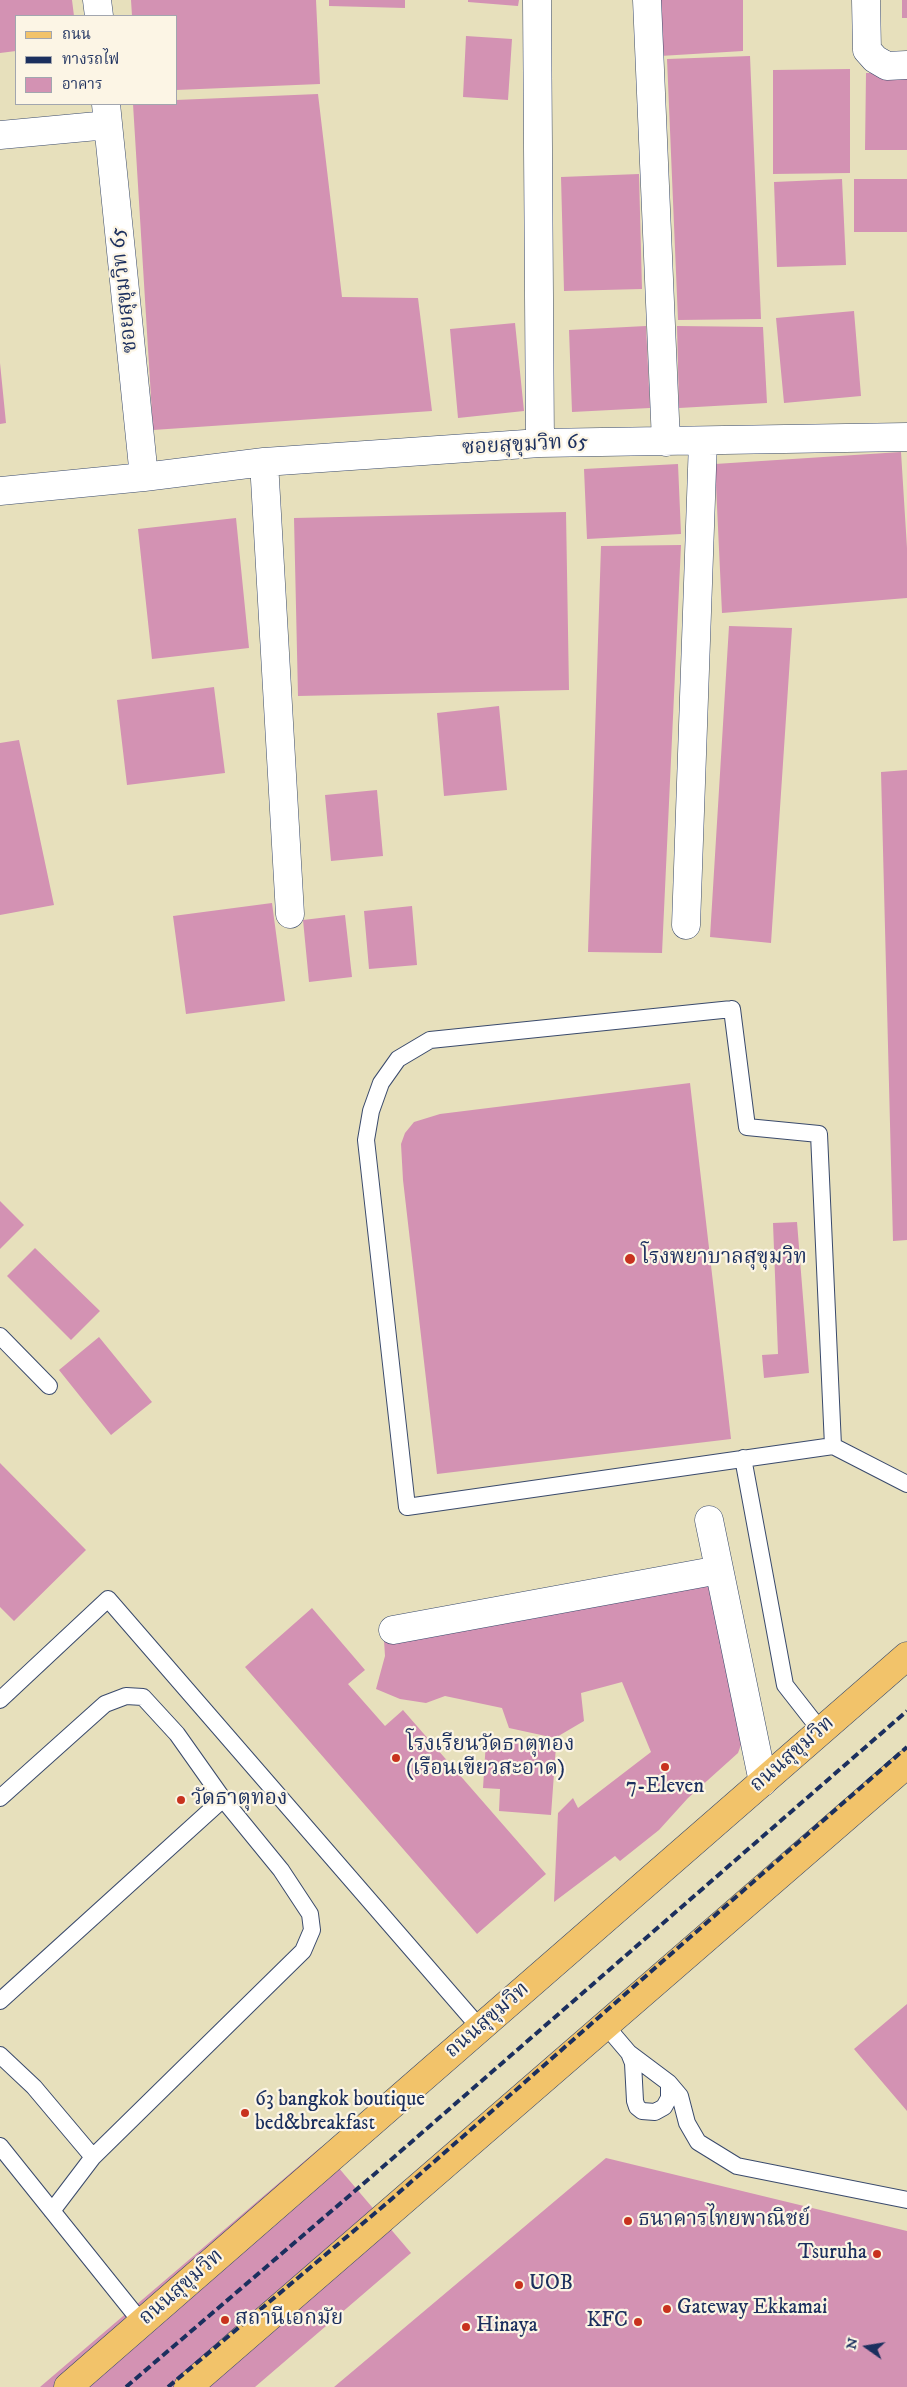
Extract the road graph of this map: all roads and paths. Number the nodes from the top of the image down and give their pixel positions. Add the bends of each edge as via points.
1 (97, 0) edge
2 (537, 0) edge
3 (647, 0) edge
4 (866, 0) edge
5 (98, 15) edge
6 (907, 65) edge
7 (107, 114) edge
8 (0, 135) edge
9 (907, 437) edge
10 (703, 441) junction
11 (666, 442) junction
12 (540, 443) junction
13 (264, 462) junction
14 (144, 477) junction
15 (0, 491) edge
16 (290, 914) dead end
17 (686, 925) dead end
18 (0, 1336) edge
19 (49, 1386) dead end
20 (833, 1446) junction
21 (743, 1458) junction
22 (907, 1484) edge
23 (709, 1520) dead end
24 (719, 1570) junction
25 (393, 1630) dead end
26 (907, 1656) edge
27 (0, 1700) edge
28 (821, 1731) junction
29 (907, 1764) edge
30 (763, 1782) junction
31 (0, 1798) edge
32 (223, 1799) junction
33 (0, 2001) edge
34 (606, 2026) junction
35 (480, 2028) junction
36 (629, 2053) junction
37 (0, 2055) edge
38 (669, 2082) junction
39 (0, 2146) edge
40 (93, 2156) junction
41 (907, 2200) edge
42 (52, 2211) junction
43 (142, 2323) junction
44 (68, 2387) edge
45 (188, 2387) edge

1 - 5 street
2 - 12 street
3 - 11 street
4 - 6 street via 867,50 887,66
7 - 8 street
7 - 14 street, ซอยสุขุมวิท 65
9 - 10 street, ซอยสุขุมวิท 65
10 - 11 street, ซอยสุขุมวิท 65
10 - 17 street
11 - 12 street, ซอยสุขุมวิท 65
12 - 13 street, ซอยสุขุมวิท 65
13 - 14 street, ซอยสุขุมวิท 65
13 - 16 street
14 - 15 street, ซอยสุขุมวิท 65
18 - 19 lane
20 - 21 lane
20 - 21 lane via 819,1134 747,1127 732,1009 430,1040 398,1059 381,1084 371,1111 366,1140 407,1507
20 - 22 lane
21 - 28 lane via 785,1684
23 - 24 street
24 - 25 street
24 - 30 street
26 - 28 main road, ถนนสุขุมวิท
27 - 35 lane via 108,1600
28 - 30 main road, ถนนสุขุมวิท
29 - 34 main road
30 - 35 main road, ถนนสุขุมวิท
31 - 32 lane via 105,1704 126,1696 143,1697 177,1734
32 - 33 lane
32 - 40 lane via 281,1870 310,1914 312,1930 303,1952
34 - 36 lane
34 - 45 main road
35 - 43 main road, ถนนสุขุมวิท
36 - 38 lane
36 - 38 lane via 633,2063 635,2101 642,2111 655,2112 664,2107 669,2098
37 - 40 lane via 34,2087
38 - 41 lane via 680,2096 687,2123 698,2142 737,2166
39 - 42 lane
40 - 42 lane
42 - 43 lane
43 - 44 main road, ถนนสุขุมวิท

